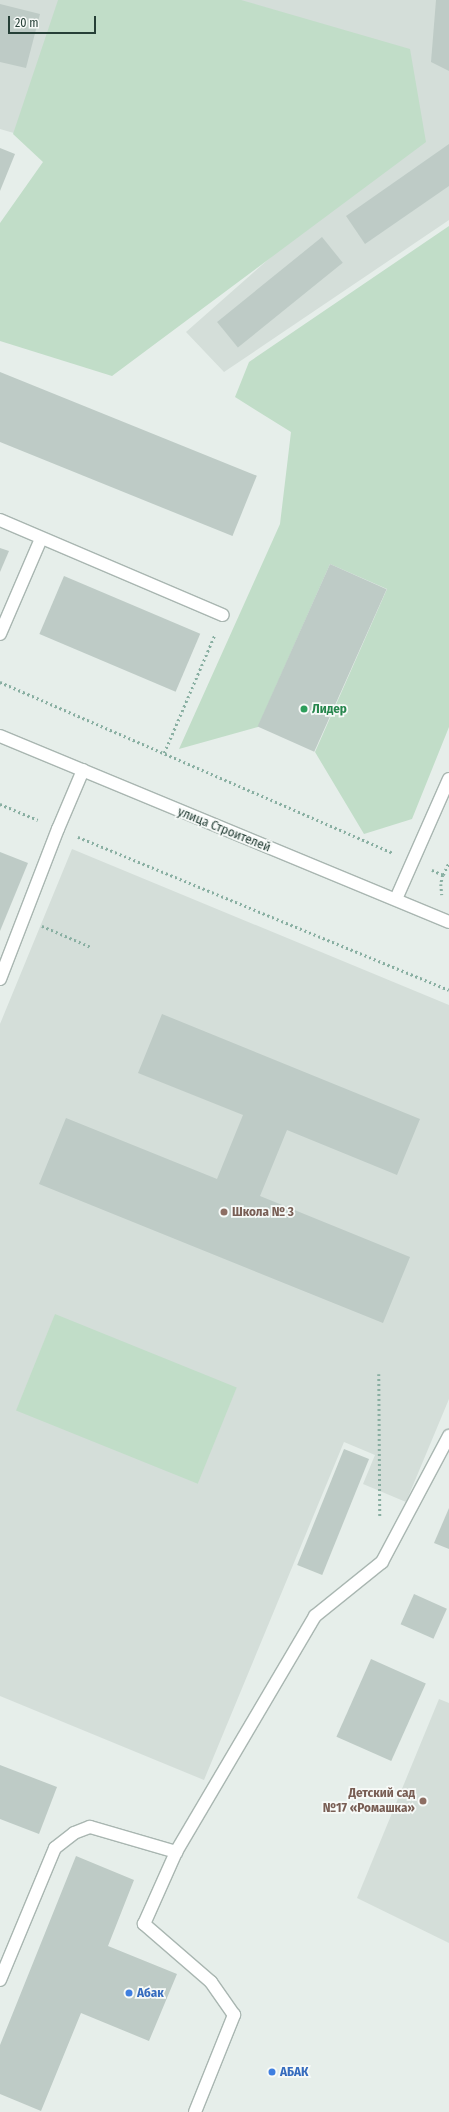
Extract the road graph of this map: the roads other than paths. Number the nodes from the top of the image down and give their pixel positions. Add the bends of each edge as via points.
1 (0, 520) edge
2 (41, 539) junction
3 (223, 615) road end
4 (0, 634) edge
5 (0, 736) edge
6 (83, 770) junction
7 (449, 779) edge
8 (396, 899) junction
9 (449, 922) edge
10 (0, 979) edge
11 (448, 1444) edge
12 (176, 1852) junction
13 (0, 1980) edge
14 (195, 2112) edge

1 - 2 street
2 - 3 street
2 - 4 street
5 - 6 street, улица Строителей
6 - 8 street, улица Строителей
6 - 10 street
7 - 8 street
8 - 9 street, улица Строителей
11 - 12 street via 382,1562 314,1616
12 - 13 street via 90,1827 74,1833 55,1848
12 - 14 street via 144,1924 211,1982 234,2015

